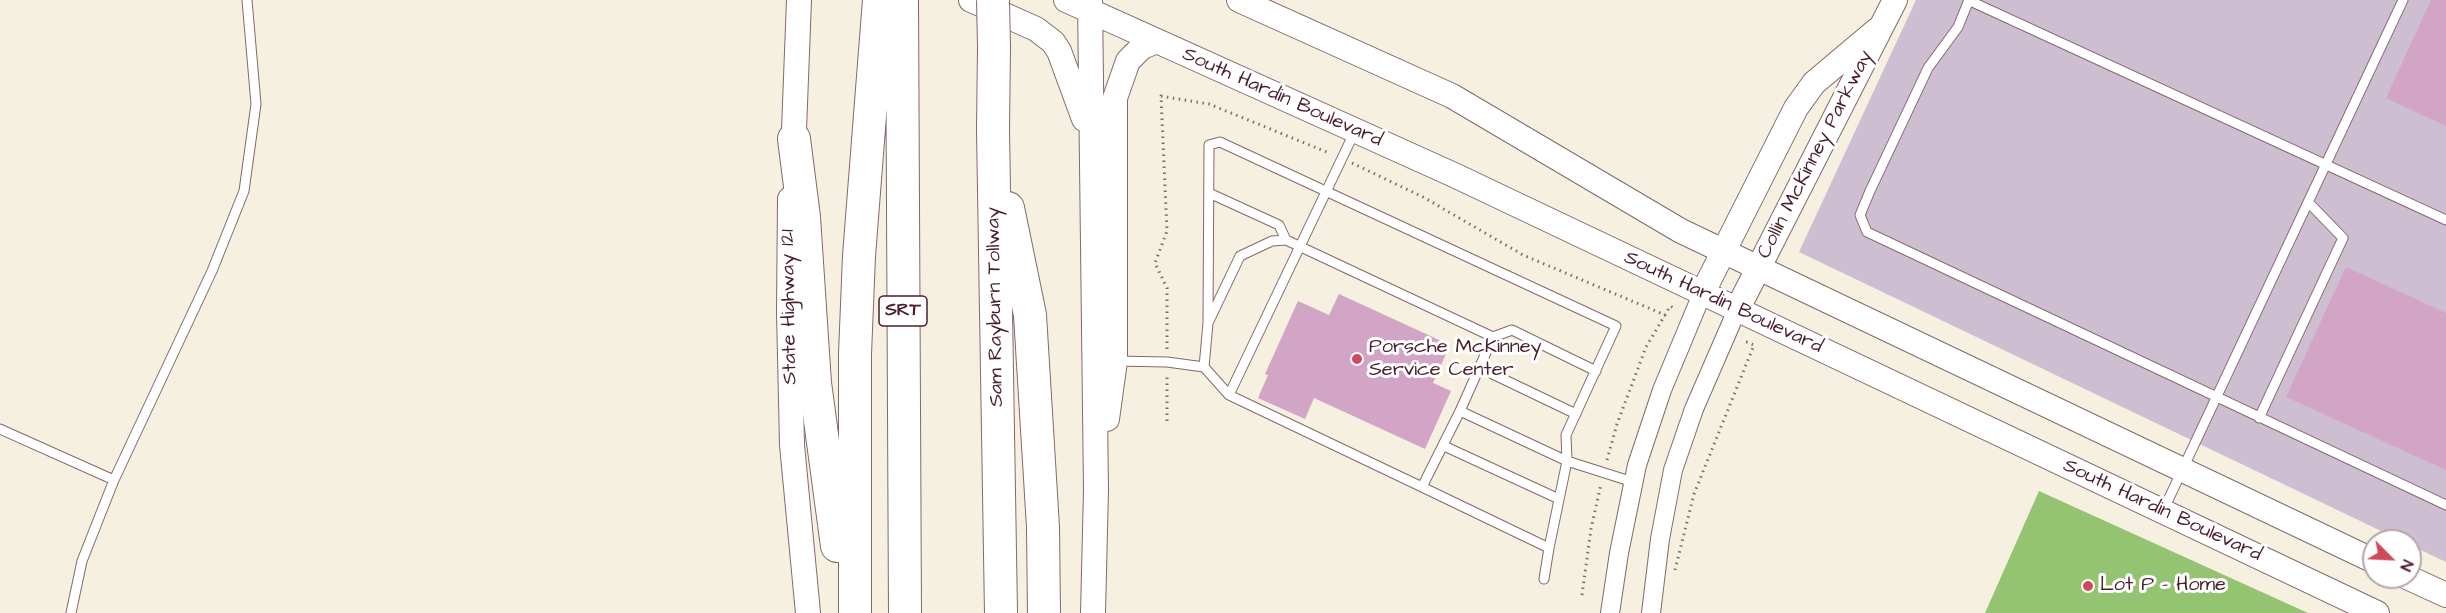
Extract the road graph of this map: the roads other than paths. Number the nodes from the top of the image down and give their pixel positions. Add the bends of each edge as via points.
1 (247, 0) edge
2 (799, 0) edge
3 (971, 0) edge
4 (993, 0) edge
5 (1065, 0) edge
6 (1239, 0) edge
7 (1895, 0) edge
8 (1968, 0) edge
9 (2403, 0) edge
10 (890, 3) edge
11 (1090, 5) edge
12 (1883, 25) junction
13 (1157, 41) junction
14 (993, 130) junction
15 (1355, 131) junction
16 (1090, 135) junction
17 (794, 139) junction
18 (2326, 164) junction
19 (1327, 191) junction
20 (1209, 193) junction
21 (2308, 202) junction
22 (2446, 220) edge
23 (1286, 240) junction
24 (1300, 246) junction
25 (1723, 251) junction
26 (1758, 268) junction
27 (1702, 294) junction
28 (1737, 310) junction
29 (1208, 323) junction
30 (1493, 337) junction
31 (1115, 361) junction
32 (1204, 367) junction
33 (1480, 368) junction
34 (1596, 371) junction
35 (1229, 395) junction
36 (2216, 398) junction
37 (1460, 411) junction
38 (1576, 414) junction
39 (2259, 418) junction
40 (0, 429) edge
41 (1444, 446) junction
42 (1567, 461) junction
43 (2183, 469) junction
44 (114, 480) junction
45 (1633, 482) junction
46 (1422, 487) junction
47 (1096, 490) junction
48 (1559, 499) junction
49 (2446, 505) edge
50 (2163, 512) junction
51 (1549, 548) junction
52 (2362, 555) edge
53 (1544, 579) dead end
54 (2422, 584) edge
55 (2446, 595) edge
56 (71, 613) edge
57 (808, 613) edge
58 (844, 613) edge
59 (855, 613) edge
60 (904, 613) edge
61 (1001, 613) edge
62 (1044, 613) edge
63 (1093, 613) edge
64 (1610, 613) edge
65 (1651, 613) edge
66 (2377, 613) edge

1 - 44 lane via 256,104 244,191 212,271
2 - 17 main road, State Highway 121
3 - 16 main road via 1053,42
4 - 14 highway, Sam Rayburn Tollway, bridge
5 - 11 main road, South Hardin Boulevard
6 - 25 main road via 1452,96 1639,208
7 - 12 main road, Collin McKinney Parkway
8 - 18 lane
8 - 36 lane via 1958,27 1928,68 1869,191 1860,215 1867,232
9 - 18 lane
10 - 59 highway via 859,256
10 - 60 highway, SRT
11 - 13 main road, South Hardin Boulevard
11 - 16 main road
12 - 25 main road via 1814,83 1796,108
12 - 26 main road, Collin McKinney Parkway
13 - 15 main road, South Hardin Boulevard
13 - 31 main road via 1128,61 1115,98
14 - 61 highway, Sam Rayburn Tollway
14 - 62 highway via 1030,315 1043,527
15 - 19 lane
15 - 27 main road, South Hardin Boulevard
16 - 47 main road
17 - 57 main road, State Highway 121 via 789,301 792,445
17 - 58 highway via 804,217 815,383
18 - 21 lane
18 - 22 lane
19 - 20 lane via 1220,142 1209,145
19 - 24 lane
19 - 34 lane via 1617,326
20 - 23 lane via 1279,225
20 - 29 lane
21 - 36 lane
21 - 39 lane via 2343,238
23 - 24 lane
23 - 29 lane via 1272,241 1240,256
24 - 30 lane
24 - 35 lane
25 - 26 main road
25 - 27 main road
26 - 28 main road, Collin McKinney Parkway
26 - 43 main road
27 - 28 main road, South Hardin Boulevard
27 - 45 street via 1662,390
28 - 50 main road, South Hardin Boulevard
28 - 65 street via 1694,409 1673,470
29 - 32 lane
30 - 33 lane
30 - 34 lane via 1512,330
31 - 32 lane
31 - 47 main road
32 - 35 lane
33 - 37 lane
33 - 38 lane
34 - 38 lane
35 - 46 lane
36 - 39 lane
36 - 43 lane
37 - 41 lane
37 - 42 lane
38 - 42 lane via 1566,435
39 - 49 lane
40 - 44 lane
41 - 46 lane
41 - 48 lane
42 - 45 lane
42 - 48 lane
43 - 50 lane
43 - 52 main road
44 - 56 lane via 82,561
45 - 64 street
46 - 51 lane
47 - 63 main road
48 - 51 lane
50 - 66 main road, South Hardin Boulevard
51 - 53 lane
54 - 55 main road

